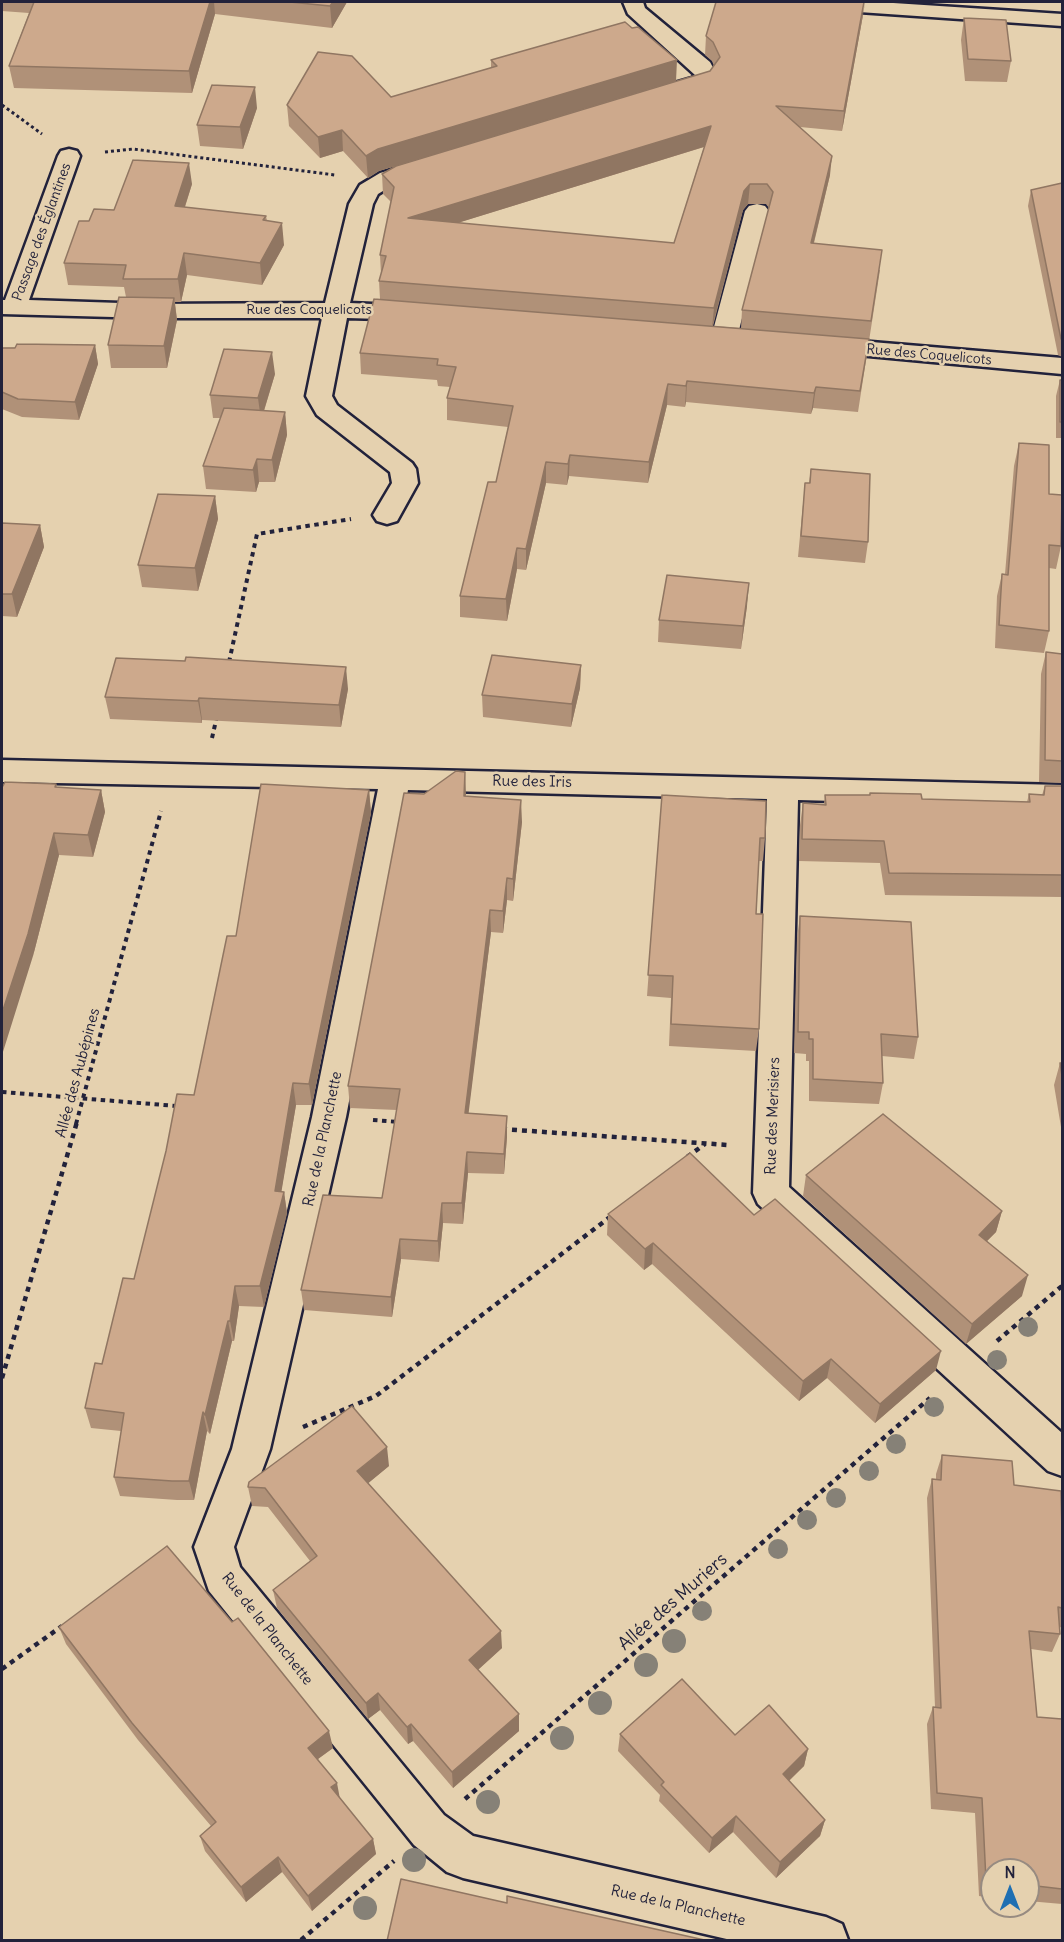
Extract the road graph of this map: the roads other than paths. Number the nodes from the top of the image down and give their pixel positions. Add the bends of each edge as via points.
1 (633, 2) edge
2 (801, 2) edge
3 (1062, 20) edge
4 (644, 100) edge
5 (69, 156) road end
6 (443, 161) edge
7 (757, 211) dead end
8 (8, 308) edge
9 (336, 310) junction
10 (441, 315) edge
11 (724, 338) edge
12 (805, 345) edge
13 (1062, 366) edge
14 (387, 515) road end
15 (2, 771) edge
16 (395, 779) junction
17 (783, 789) junction
18 (1062, 796) edge
19 (1062, 1458) edge
20 (826, 1941) edge

1 - 4 street via 635,10 702,66 706,75 700,83
2 - 3 street
5 - 8 street, Passage des Églantines
6 - 9 street via 388,178 368,190 360,204
7 - 11 street
8 - 9 street, Rue des Coquelicots
9 - 10 street, Rue des Coquelicots
9 - 14 street via 320,396 326,409 404,469 405,483
12 - 13 street, Rue des Coquelicots
15 - 16 street, Rue des Iris
16 - 17 street, Rue des Iris
16 - 20 street, Rue de la Planchette via 329,1117 251,1449 214,1547 223,1577 429,1830 464,1856
17 - 18 street, Rue des Iris
17 - 19 street, Rue des Merisiers via 771,1193

